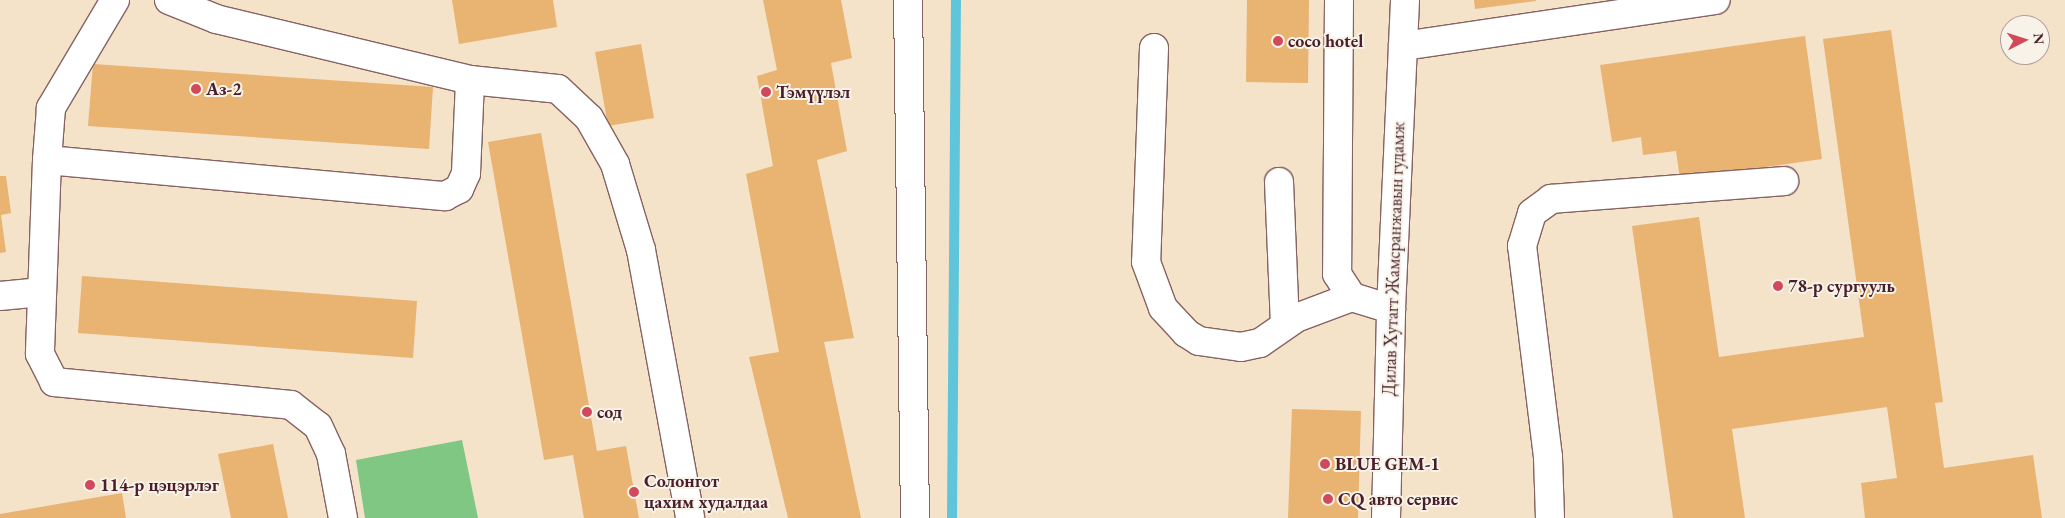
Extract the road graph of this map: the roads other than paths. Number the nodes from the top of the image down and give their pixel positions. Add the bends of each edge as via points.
1 (115, 0) edge
2 (169, 0) edge
3 (908, 0) edge
4 (1339, 0) edge
5 (1404, 0) edge
6 (1716, 0) edge
7 (1403, 46) junction
8 (1154, 48) dead end
9 (470, 80) junction
10 (46, 160) junction
11 (1784, 181) dead end
12 (1280, 182) dead end
13 (42, 292) junction
14 (0, 296) edge
15 (1352, 298) junction
16 (1391, 309) junction
17 (1285, 324) junction
18 (343, 518) edge
19 (690, 518) edge
20 (915, 518) edge
21 (1386, 518) edge
22 (1550, 518) edge

1 - 10 street via 51,108
2 - 9 street via 216,19
3 - 20 street
4 - 15 street via 1337,274
5 - 7 street, Дилав Хутагт Жамсранжавын гудамж
6 - 7 street
7 - 16 street, Дилав Хутагт Жамсранжавын гудамж
8 - 17 street via 1146,262 1163,308 1198,342 1241,347 1260,343
9 - 10 street via 466,173 459,190 445,196
9 - 19 street via 558,89 589,118 615,164 641,250
10 - 13 street
11 - 22 street via 1550,199 1532,213 1522,246 1548,457
12 - 17 street
13 - 14 street
13 - 18 street via 40,354 54,382 292,405 318,426 331,454
15 - 16 street
15 - 17 street
16 - 21 street, Дилав Хутагт Жамсранжавын гудамж

